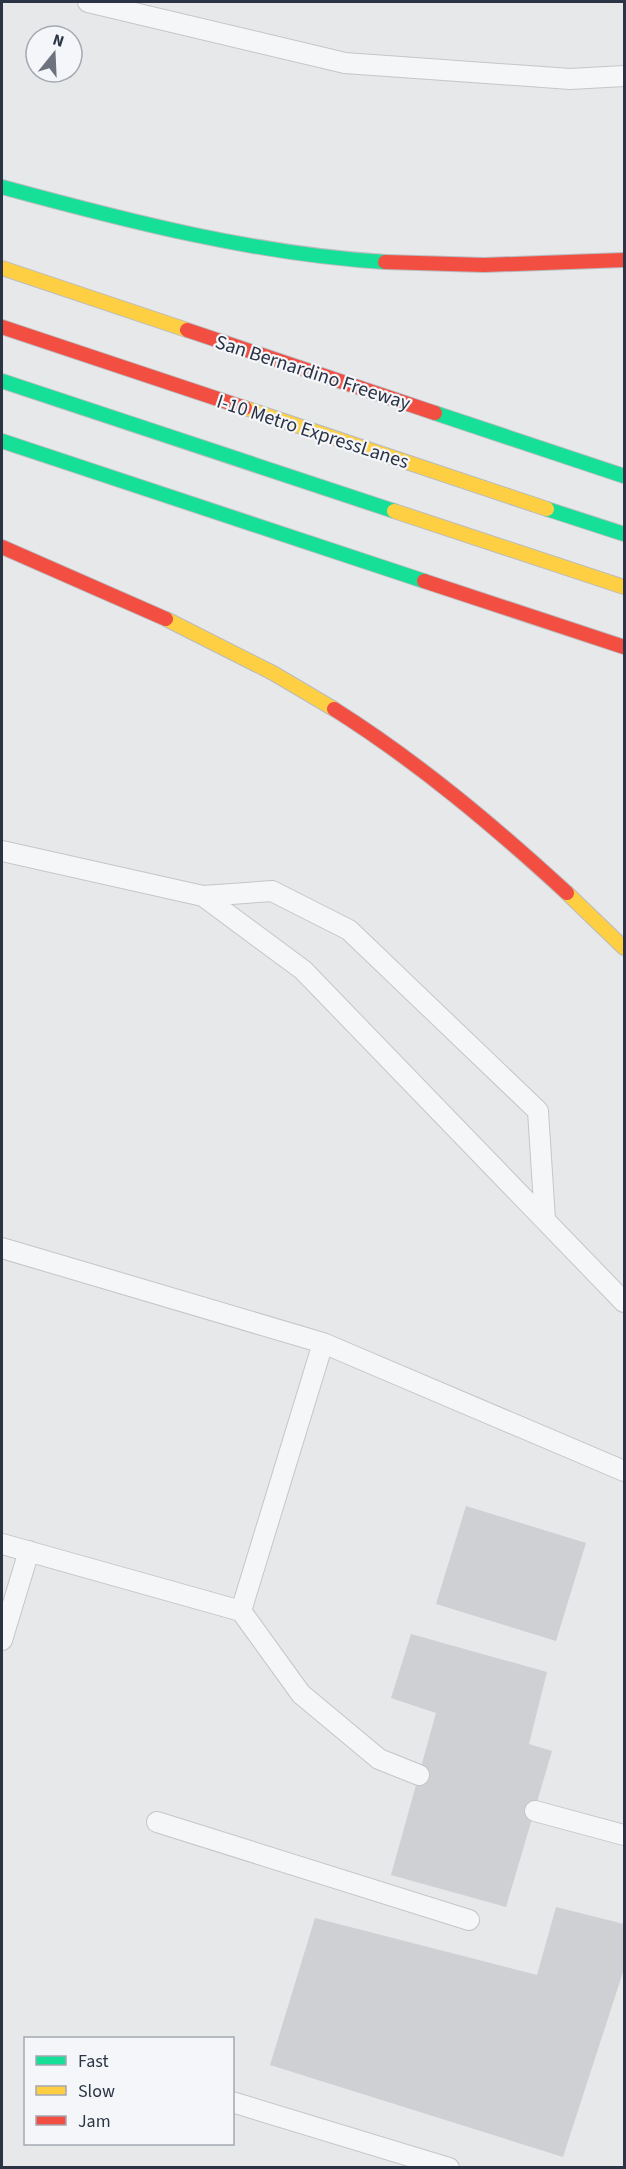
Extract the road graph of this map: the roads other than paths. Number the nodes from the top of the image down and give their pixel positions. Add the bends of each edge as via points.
1 (88, 2) edge
2 (624, 76) edge
3 (2, 187) edge
4 (624, 260) edge
5 (2, 268) edge
6 (2, 327) edge
7 (2, 381) edge
8 (2, 441) edge
9 (624, 476) edge
10 (624, 534) edge
11 (2, 547) edge
12 (624, 587) edge
13 (624, 647) edge
14 (2, 852) edge
15 (203, 896) junction
16 (624, 948) edge
17 (545, 1220) junction
18 (2, 1248) edge
19 (624, 1302) edge
20 (323, 1343) junction
21 (624, 1471) edge
22 (2, 1544) edge
23 (29, 1551) junction
24 (241, 1611) junction
25 (2, 1640) edge
26 (419, 1775) dead end
27 (535, 1811) dead end
28 (157, 1822) dead end
29 (624, 1835) edge
30 (469, 1920) dead end
31 (234, 2103) edge
32 (449, 2168) edge

1 - 2 lane via 345,63 570,79
3 - 4 highway via 184,232 344,258 460,265
5 - 9 highway, San Bernardino Freeway
6 - 10 highway, I-10 Metro ExpressLanes
7 - 12 highway
8 - 13 highway
11 - 16 highway via 196,633 358,724 440,784 521,851
14 - 15 lane
15 - 17 lane via 303,970
15 - 17 lane via 272,891 349,930 538,1111
17 - 19 lane
18 - 20 lane
20 - 21 lane
20 - 24 lane
22 - 23 lane
23 - 24 lane
23 - 25 lane
24 - 26 lane via 301,1694 379,1760
27 - 29 lane
28 - 30 lane
31 - 32 lane

